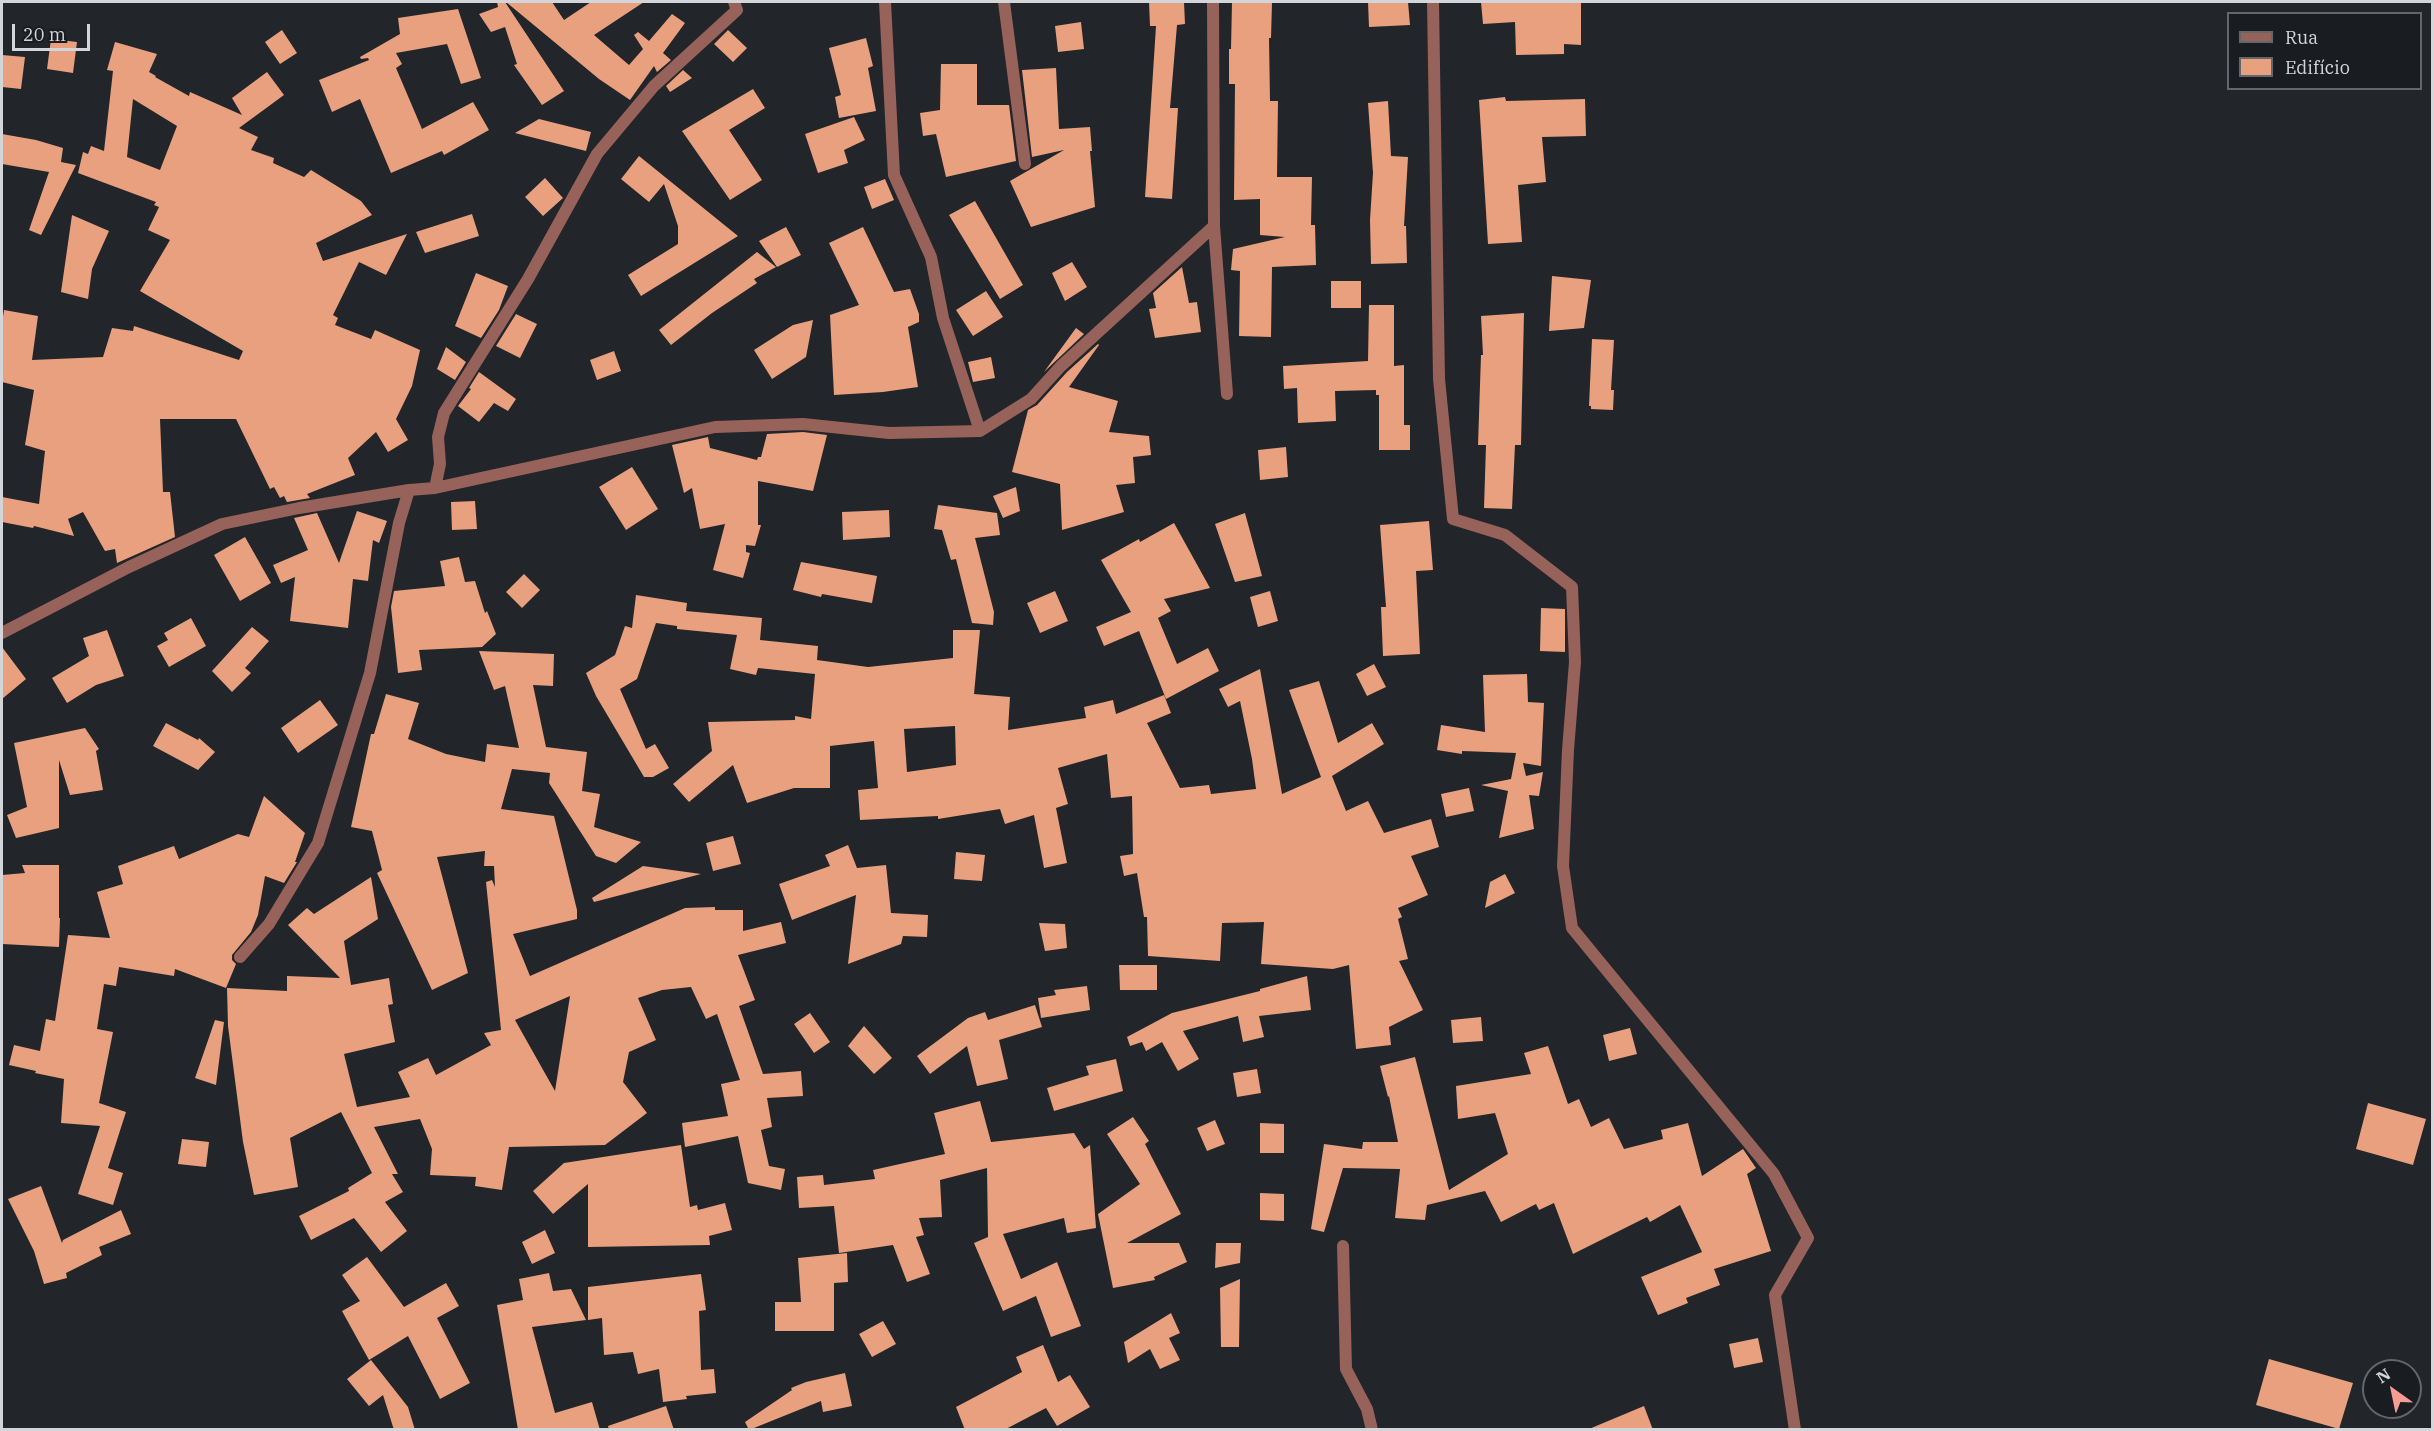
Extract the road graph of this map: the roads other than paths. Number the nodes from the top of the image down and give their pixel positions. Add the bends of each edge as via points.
1 (734, 2) edge
2 (885, 2) edge
3 (1004, 2) edge
4 (1213, 2) edge
5 (1433, 2) edge
6 (1025, 164) dead end
7 (1214, 226) junction
8 (1227, 394) dead end
9 (980, 431) junction
10 (435, 488) junction
11 (409, 490) junction
12 (2, 633) edge
13 (240, 957) dead end
14 (1343, 1246) dead end
15 (1372, 1430) edge
16 (1796, 1430) edge

1 - 10 street via 737,9 654,86 597,154 528,279 444,412 438,437 440,464
2 - 9 street via 894,174 931,257 943,318
3 - 6 street
4 - 7 street
5 - 16 street via 1439,379 1453,519 1505,535 1572,587 1575,662 1563,866 1572,928 1774,1174 1808,1238 1775,1295
7 - 8 street
7 - 9 street via 1030,399
9 - 10 street via 888,433 803,424 715,427
10 - 11 street
11 - 12 street via 222,524
11 - 13 street via 370,673 318,843 269,924
14 - 15 street via 1346,1369 1367,1409

